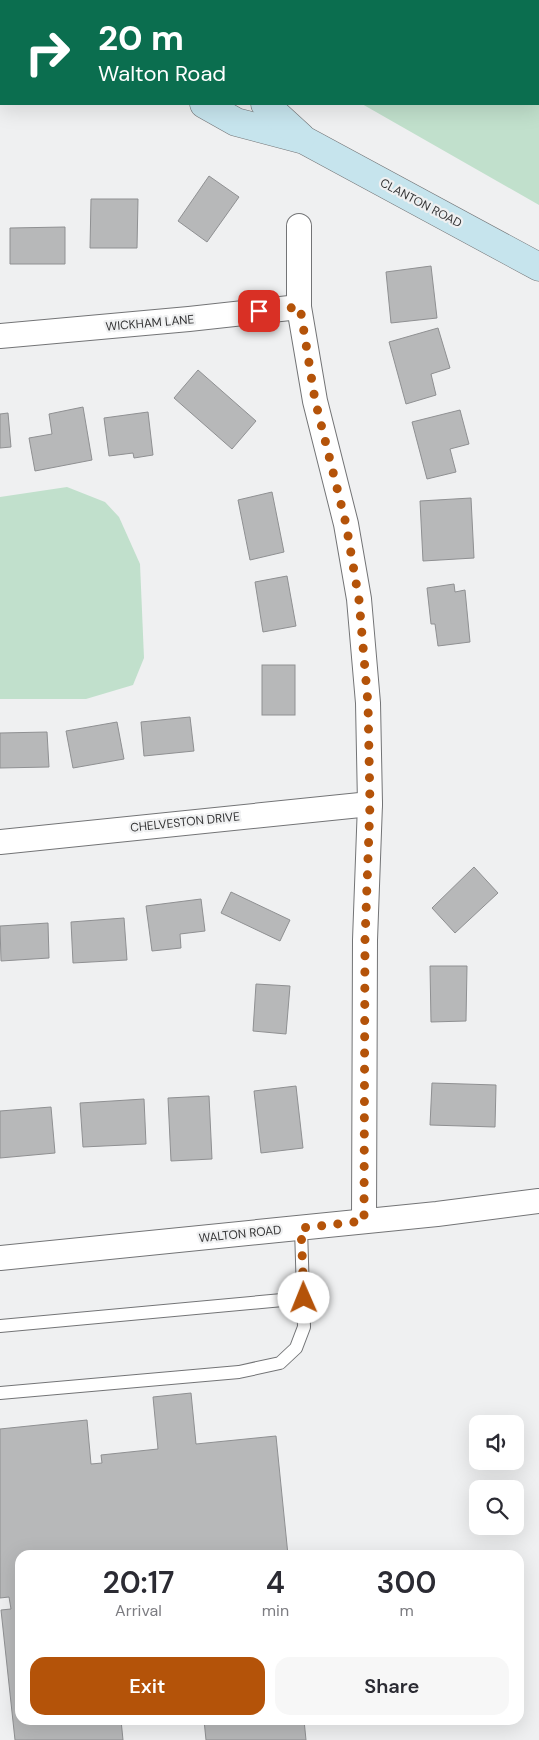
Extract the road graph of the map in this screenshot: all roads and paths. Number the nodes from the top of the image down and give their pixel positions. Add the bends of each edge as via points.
1 (206, 105) edge
2 (265, 105) edge
3 (304, 140) junction
4 (299, 226) dead end
5 (539, 267) edge
6 (300, 307) junction
7 (0, 336) edge
8 (370, 804) junction
9 (0, 842) edge
10 (539, 1201) edge
11 (364, 1221) junction
12 (301, 1228) junction
13 (0, 1258) edge
14 (304, 1298) junction
15 (0, 1326) edge
16 (0, 1393) edge

1 - 3 main road, CLANTON ROAD via 236,122
2 - 3 main road, CLANTON ROAD
3 - 5 main road, CLANTON ROAD
4 - 6 street
6 - 7 street, WICKHAM LANE
6 - 8 street via 315,400 346,524 359,600 368,704
8 - 9 street, CHELVESTON DRIVE
8 - 11 street via 365,940
10 - 11 street, WALTON ROAD
11 - 12 street, WALTON ROAD
12 - 13 street, WALTON ROAD
12 - 14 lane
14 - 15 lane
14 - 16 lane via 304,1327 296,1348 280,1363 239,1372

